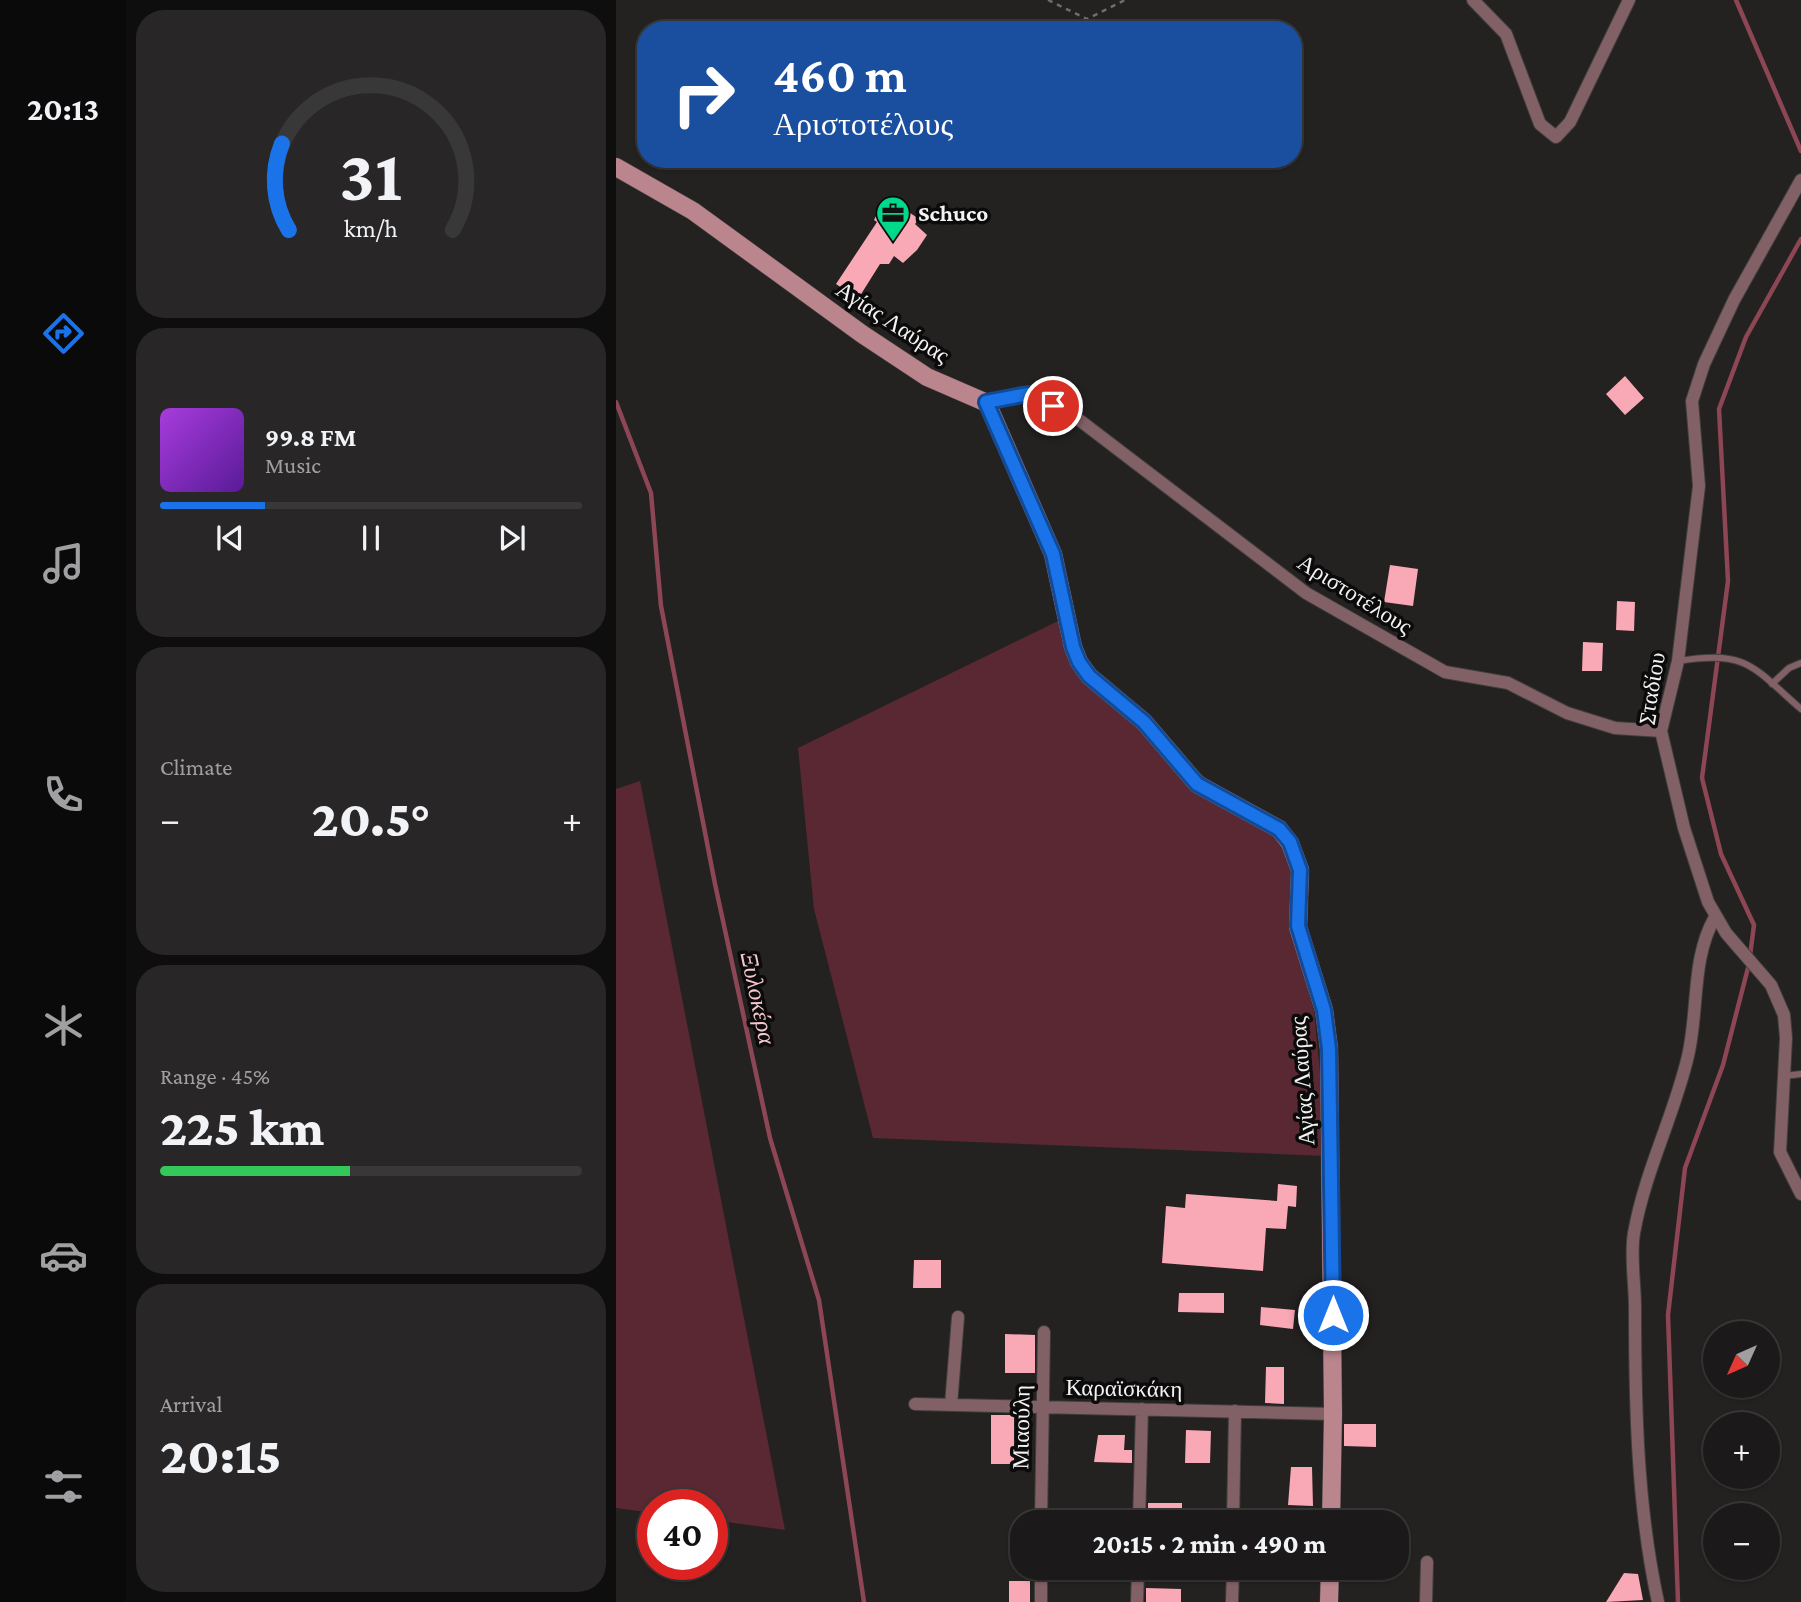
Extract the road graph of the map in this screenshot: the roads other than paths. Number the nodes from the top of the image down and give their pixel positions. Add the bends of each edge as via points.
1 (1473, 0) edge
2 (1629, 0) edge
3 (616, 167) edge
4 (1801, 181) edge
5 (986, 402) junction
6 (1678, 661) junction
7 (1801, 663) edge
8 (1772, 684) junction
9 (1801, 709) edge
10 (1661, 731) junction
11 (1715, 917) junction
12 (1801, 1073) edge
13 (1784, 1076) junction
14 (1801, 1194) edge
15 (958, 1317) dead end
16 (1044, 1332) dead end
17 (915, 1404) dead end
18 (951, 1405) junction
19 (1041, 1407) junction
20 (1142, 1409) junction
21 (1235, 1412) junction
22 (1333, 1414) junction
23 (1041, 1510) edge
24 (1139, 1510) edge
25 (1233, 1510) edge
26 (1331, 1510) edge
27 (1427, 1562) dead end
28 (1041, 1580) edge
29 (1138, 1580) edge
30 (1233, 1580) edge
31 (1330, 1580) edge
32 (1041, 1602) edge
33 (1138, 1602) edge
34 (1232, 1602) edge
35 (1329, 1602) edge
36 (1426, 1602) edge
37 (1658, 1602) edge

1 - 2 street via 1506,34 1540,124 1556,137 1570,122
3 - 5 street, Αγίας Λαύρας via 693,211 927,377
4 - 6 street, Σταδίου via 1734,300 1692,401 1699,486
5 - 10 street, Αριστοτέλους via 1028,394 1078,419 1306,593 1445,672 1508,684 1567,713 1615,728
5 - 22 street, Αγίας Λαύρας via 1053,554 1079,662 1089,676 1144,722 1197,784 1279,829 1290,842 1300,870 1298,926 1324,1010 1329,1049
6 - 8 lane via 1710,656 1739,659
6 - 10 street, Σταδίου
7 - 8 lane
8 - 9 lane
10 - 11 street, Σταδίου via 1684,828
11 - 13 street, Σταδίου via 1777,997 1784,1015
11 - 37 street via 1700,956 1687,1060 1647,1175 1633,1236 1635,1380 1648,1556
12 - 13 lane
13 - 14 street, Σταδίου via 1780,1152
15 - 18 street
16 - 19 street, Μιαούλη
17 - 18 street, Καραϊσκάκη
18 - 19 street, Καραϊσκάκη
19 - 20 street, Καραϊσκάκη
19 - 23 street, Μιαούλη
20 - 21 street, Καραϊσκάκη
20 - 24 street
21 - 22 street, Καραϊσκάκη
21 - 25 street
22 - 26 street, Αγίας Λαύρας
27 - 36 street
28 - 32 street
29 - 33 street
30 - 34 street
31 - 35 street

